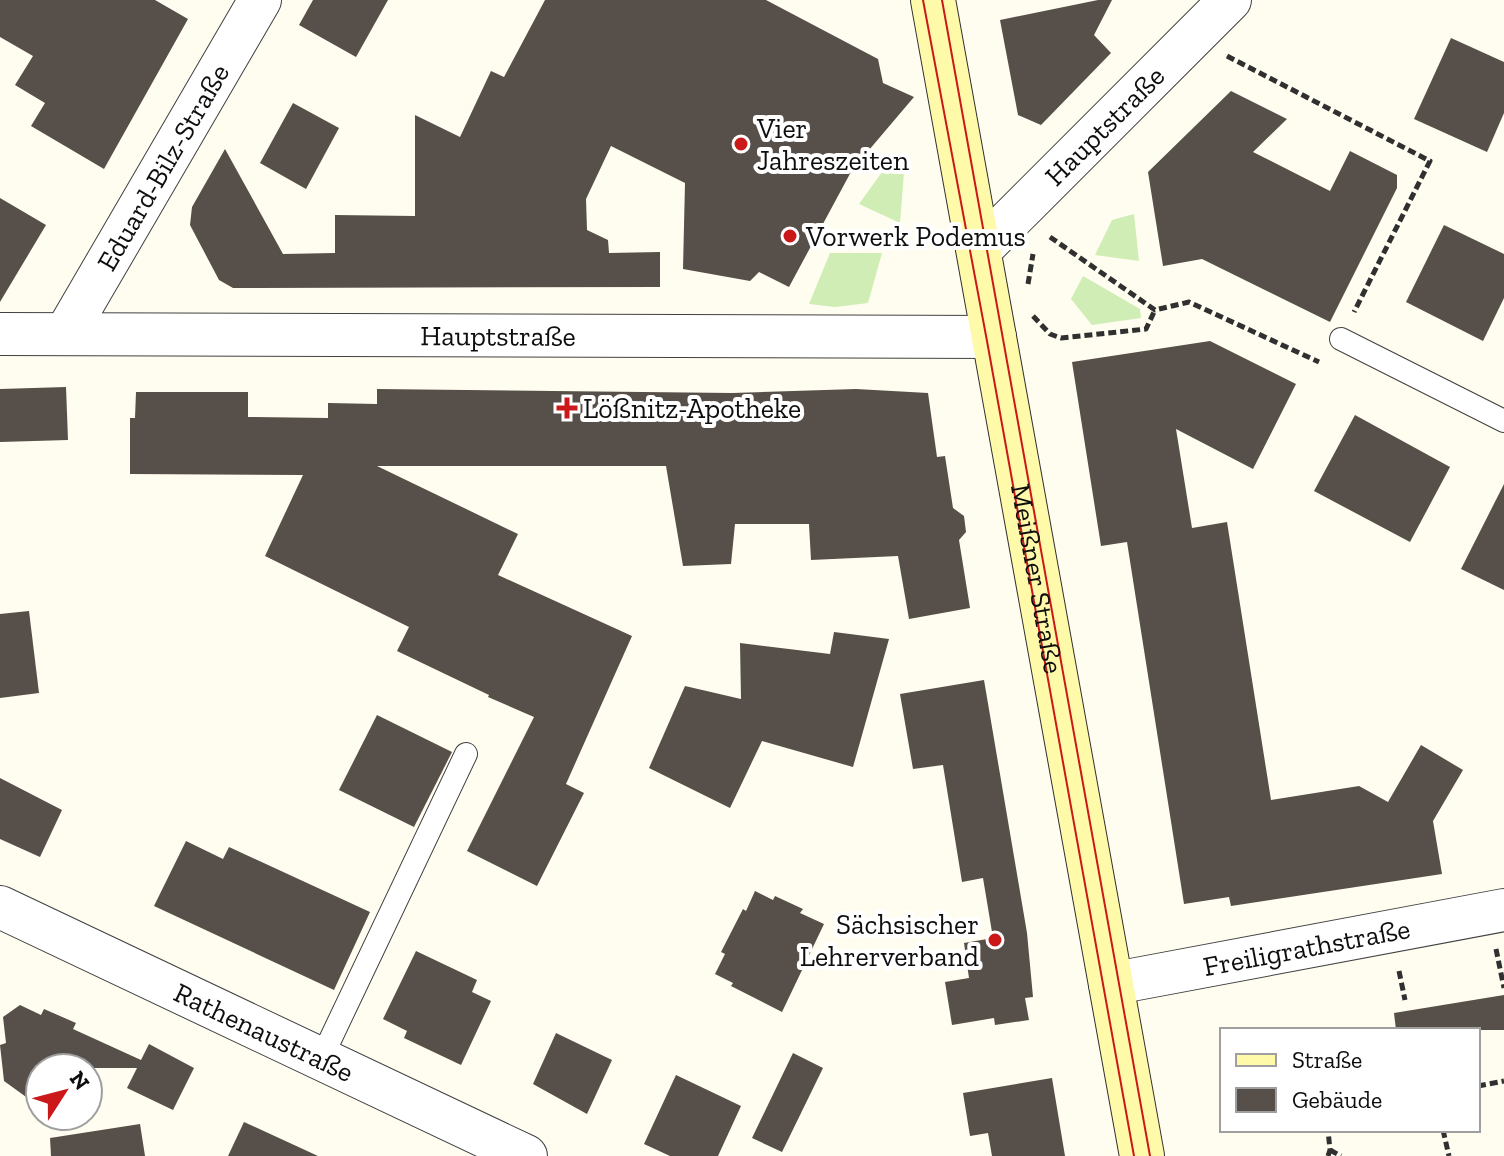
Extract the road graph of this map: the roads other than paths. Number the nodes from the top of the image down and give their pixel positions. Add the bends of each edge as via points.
1 (260, 0) edge
2 (933, 0) edge
3 (1230, 0) edge
4 (980, 250) junction
5 (1003, 320) junction
6 (66, 333) junction
7 (0, 334) edge
8 (1341, 339) road end
9 (1504, 421) edge
10 (466, 754) dead end
11 (0, 907) edge
12 (1504, 910) edge
13 (1110, 984) junction
14 (321, 1059) junction
15 (526, 1156) edge
16 (1142, 1156) edge

1 - 6 street, Eduard-Bilz-Straße
2 - 4 main road, Meißner Straße
3 - 4 street, Hauptstraße
4 - 5 main road, Meißner Straße
5 - 6 street, Hauptstraße
5 - 13 main road, Meißner Straße
6 - 7 street, Hauptstraße
8 - 9 lane
10 - 14 lane
11 - 14 street, Rathenaustraße
12 - 13 street, Freiligrathstraße
13 - 16 main road, Meißner Straße
14 - 15 street, Rathenaustraße

